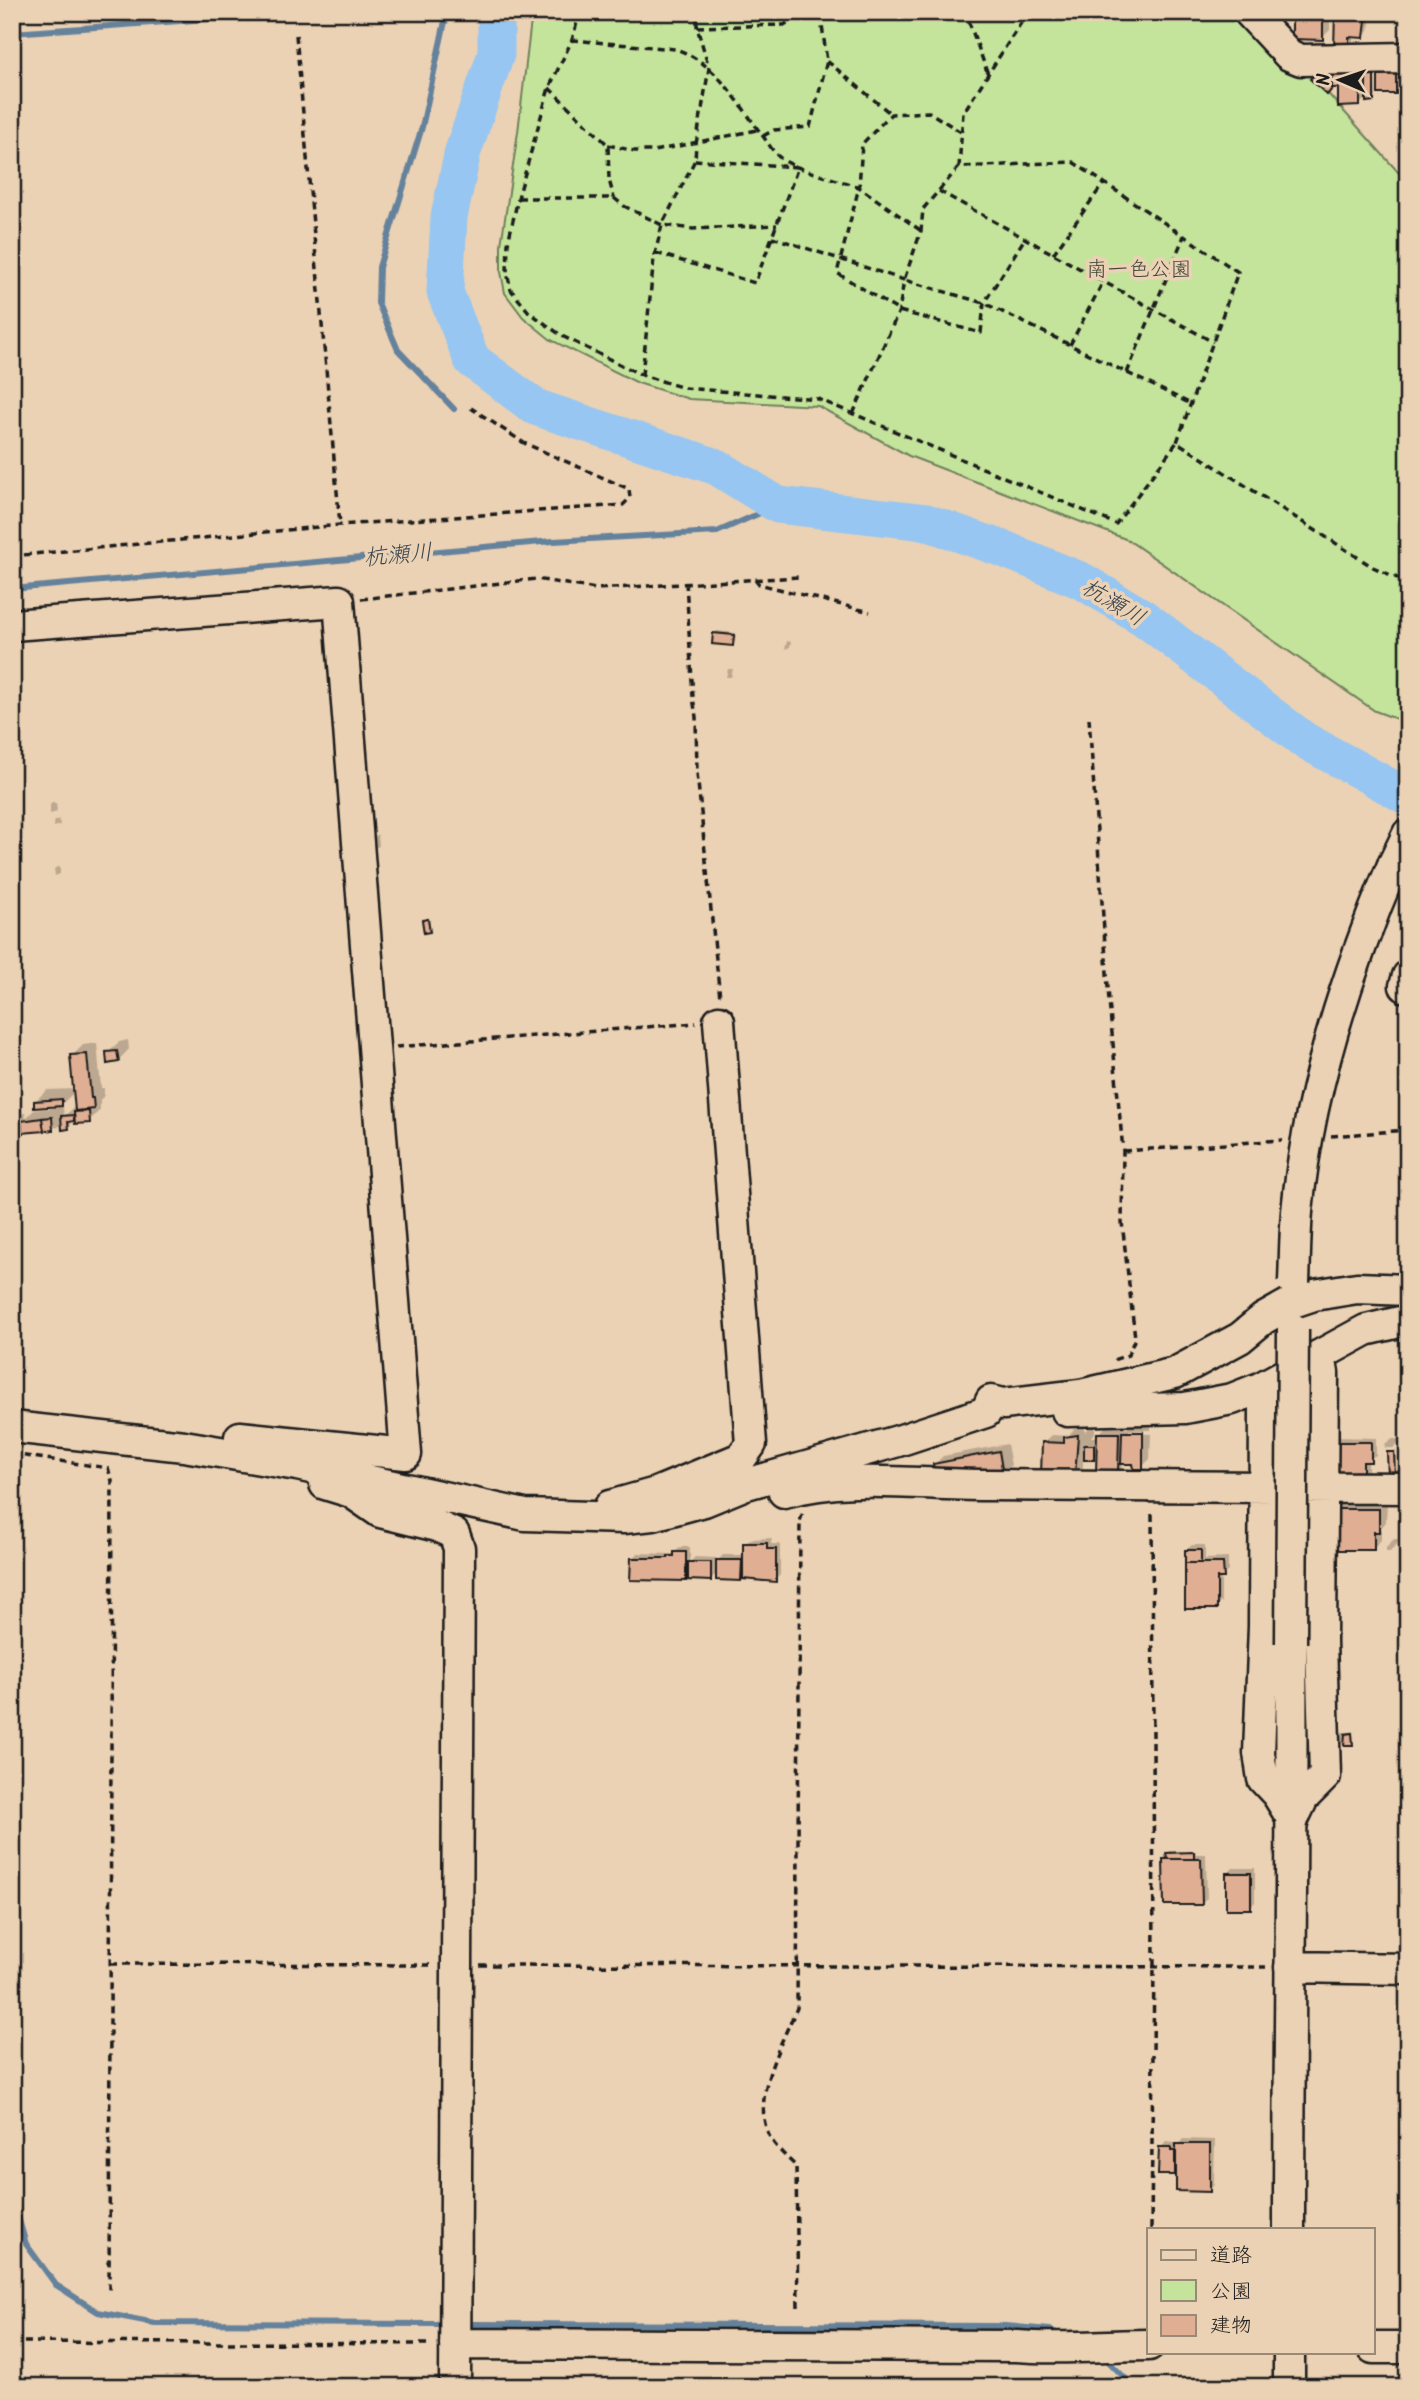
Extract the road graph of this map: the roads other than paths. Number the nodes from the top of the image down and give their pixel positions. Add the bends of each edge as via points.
1 (1249, 12) edge
2 (1408, 58) edge
3 (12, 625) edge
4 (1408, 834) edge
5 (1408, 976) edge
6 (1408, 988) edge
7 (719, 1021) road end
8 (1408, 1290) edge
9 (1293, 1304) junction
10 (1408, 1320) edge
11 (1320, 1354) junction
12 (1259, 1388) junction
13 (986, 1412) junction
14 (12, 1427) edge
15 (184, 1446) junction
16 (297, 1465) junction
17 (743, 1485) junction
18 (1264, 1487) junction
19 (1321, 1487) junction
20 (1408, 1488) edge
21 (593, 1518) junction
22 (1293, 1820) junction
23 (1290, 1967) junction
24 (1408, 1969) edge
25 (1289, 2228) edge
26 (455, 2344) junction
27 (1147, 2345) edge
28 (1374, 2348) edge
29 (1408, 2348) edge
30 (1289, 2354) edge
31 (455, 2387) edge
32 (1289, 2387) edge

1 - 2 street via 1289,55 1301,60
3 - 15 street via 339,601 406,1454 212,1435
4 - 9 street, bridge via 1365,931 1335,1021 1309,1133 1297,1212
5 - 6 street
7 - 21 street via 751,1444 741,1458 656,1493 612,1505
8 - 9 street via 1357,1288 1314,1295
9 - 13 street via 1175,1373 1080,1395 1003,1404 991,1401
9 - 22 street, bridge
10 - 11 street via 1366,1330
11 - 12 street
11 - 19 street
12 - 13 street via 1185,1408
12 - 18 street via 1265,1404
13 - 17 street
14 - 15 street
15 - 16 street
16 - 21 street via 525,1515
16 - 26 street via 312,1480 351,1492 380,1512 454,1534 459,1548
17 - 18 street via 762,1498 811,1485 859,1481
17 - 21 street via 653,1516
18 - 19 street
18 - 22 street via 1259,1753 1263,1779
19 - 20 street
19 - 22 street via 1325,1776 1303,1798
22 - 23 street
23 - 24 street
23 - 25 street
26 - 27 street via 1051,2349
26 - 31 street
28 - 29 street
30 - 32 street

